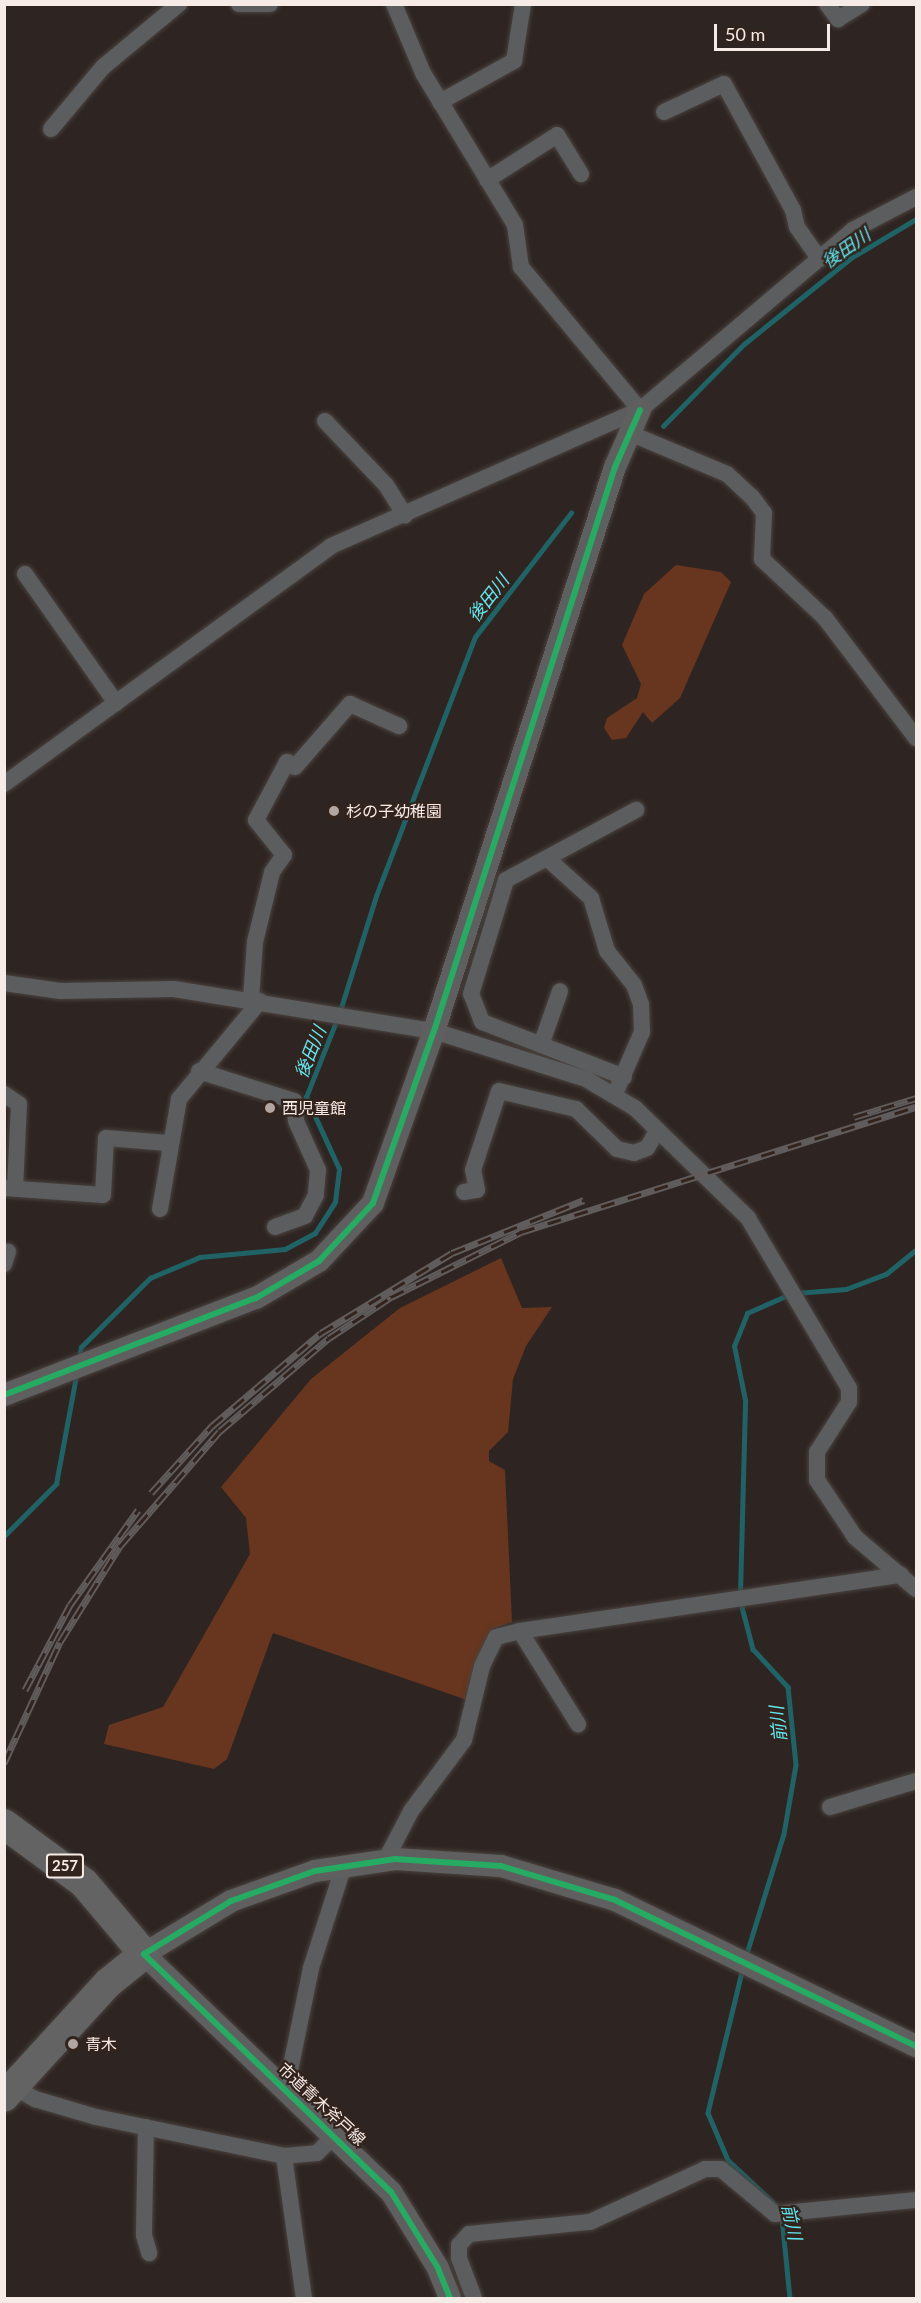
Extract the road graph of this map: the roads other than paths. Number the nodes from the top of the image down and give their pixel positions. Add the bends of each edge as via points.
1 (179, 4) edge
2 (239, 4) edge
3 (270, 4) edge
4 (394, 4) edge
5 (523, 4) edge
6 (827, 4) edge
7 (862, 4) edge
8 (440, 102) junction
9 (664, 112) dead end
10 (51, 129) dead end
11 (581, 174) dead end
12 (487, 180) junction
13 (916, 197) edge
14 (819, 259) junction
15 (640, 410) junction
16 (325, 421) dead end
17 (627, 432) junction
18 (405, 516) junction
19 (25, 574) dead end
20 (116, 703) junction
21 (399, 726) dead end
22 (916, 738) edge
23 (4, 783) edge
24 (636, 810) dead end
25 (549, 860) junction
26 (4, 983) edge
27 (560, 991) dead end
28 (255, 1000) junction
29 (434, 1031) junction
30 (541, 1045) junction
31 (200, 1071) junction
32 (624, 1077) junction
33 (4, 1094) edge
34 (614, 1096) junction
35 (658, 1130) junction
36 (168, 1143) junction
37 (10, 1188) edge
38 (464, 1192) dead end
39 (160, 1209) dead end
40 (275, 1227) dead end
41 (4, 1395) edge
42 (911, 1581) edge
43 (520, 1631) junction
44 (578, 1724) dead end
45 (916, 1781) edge
46 (830, 1807) dead end
47 (4, 1824) edge
48 (386, 1860) junction
49 (344, 1865) junction
50 (144, 1954) junction
51 (916, 2046) edge
52 (286, 2090) junction
53 (9, 2091) edge
54 (146, 2127) junction
55 (335, 2134) junction
56 (284, 2156) junction
57 (916, 2200) edge
58 (149, 2253) dead end
59 (304, 2298) edge
60 (450, 2298) edge
61 (474, 2298) edge

1 - 10 street via 103,68
2 - 3 street
4 - 8 street
5 - 8 street via 514,61
6 - 7 street via 838,19
8 - 12 street
9 - 14 street via 724,84 797,227
11 - 12 street via 557,135
12 - 15 street via 515,225 521,267
13 - 14 street via 873,216
14 - 15 street
15 - 17 street
15 - 18 street
16 - 18 street via 386,484
17 - 22 street via 727,474 752,497 764,513 762,559 825,618
17 - 29 street
18 - 20 street via 331,546
19 - 20 street
20 - 23 street
21 - 28 street via 350,704 295,767 287,762 256,820 284,855 272,872 255,942
24 - 25 street
25 - 30 street via 528,865 506,880 471,994 482,1022
25 - 32 street via 591,898 607,951 634,985 642,1032
26 - 28 street via 60,991 135,987
27 - 30 street
28 - 29 street
28 - 31 street
29 - 34 street via 536,1061
29 - 41 street via 373,1203 348,1235 319,1261 256,1298
30 - 32 street
31 - 36 street via 179,1099
31 - 40 street via 294,1101 296,1121 318,1170 316,1196 305,1216
32 - 34 street
33 - 37 street via 19,1104
34 - 35 street
35 - 38 street via 647,1148 634,1153 617,1149 576,1109 500,1091 473,1170 477,1190
35 - 42 street via 712,1189 743,1212 849,1388 849,1402 817,1452 817,1480 855,1537
36 - 37 street via 106,1138 103,1195
36 - 39 street
42 - 43 street via 723,1605 655,1607
43 - 44 street
43 - 48 street via 496,1637 482,1666 464,1740 411,1811
45 - 46 street
47 - 50 highway, 257 via 50,1853 118,1919
48 - 49 street
48 - 51 street via 501,1866 565,1881 741,1960
49 - 50 street via 231,1901
49 - 52 street via 311,1968
50 - 52 street, 市道青木斧戸線
50 - 53 highway via 108,1983
52 - 55 street, 市道青木斧戸線
53 - 54 street
54 - 56 street
54 - 58 street via 144,2235
55 - 56 street via 317,2153
55 - 60 street, 市道青木斧戸線 via 391,2192 438,2268
56 - 59 street
57 - 61 street via 783,2214 721,2169 705,2169 590,2223 470,2234 459,2245 459,2258

